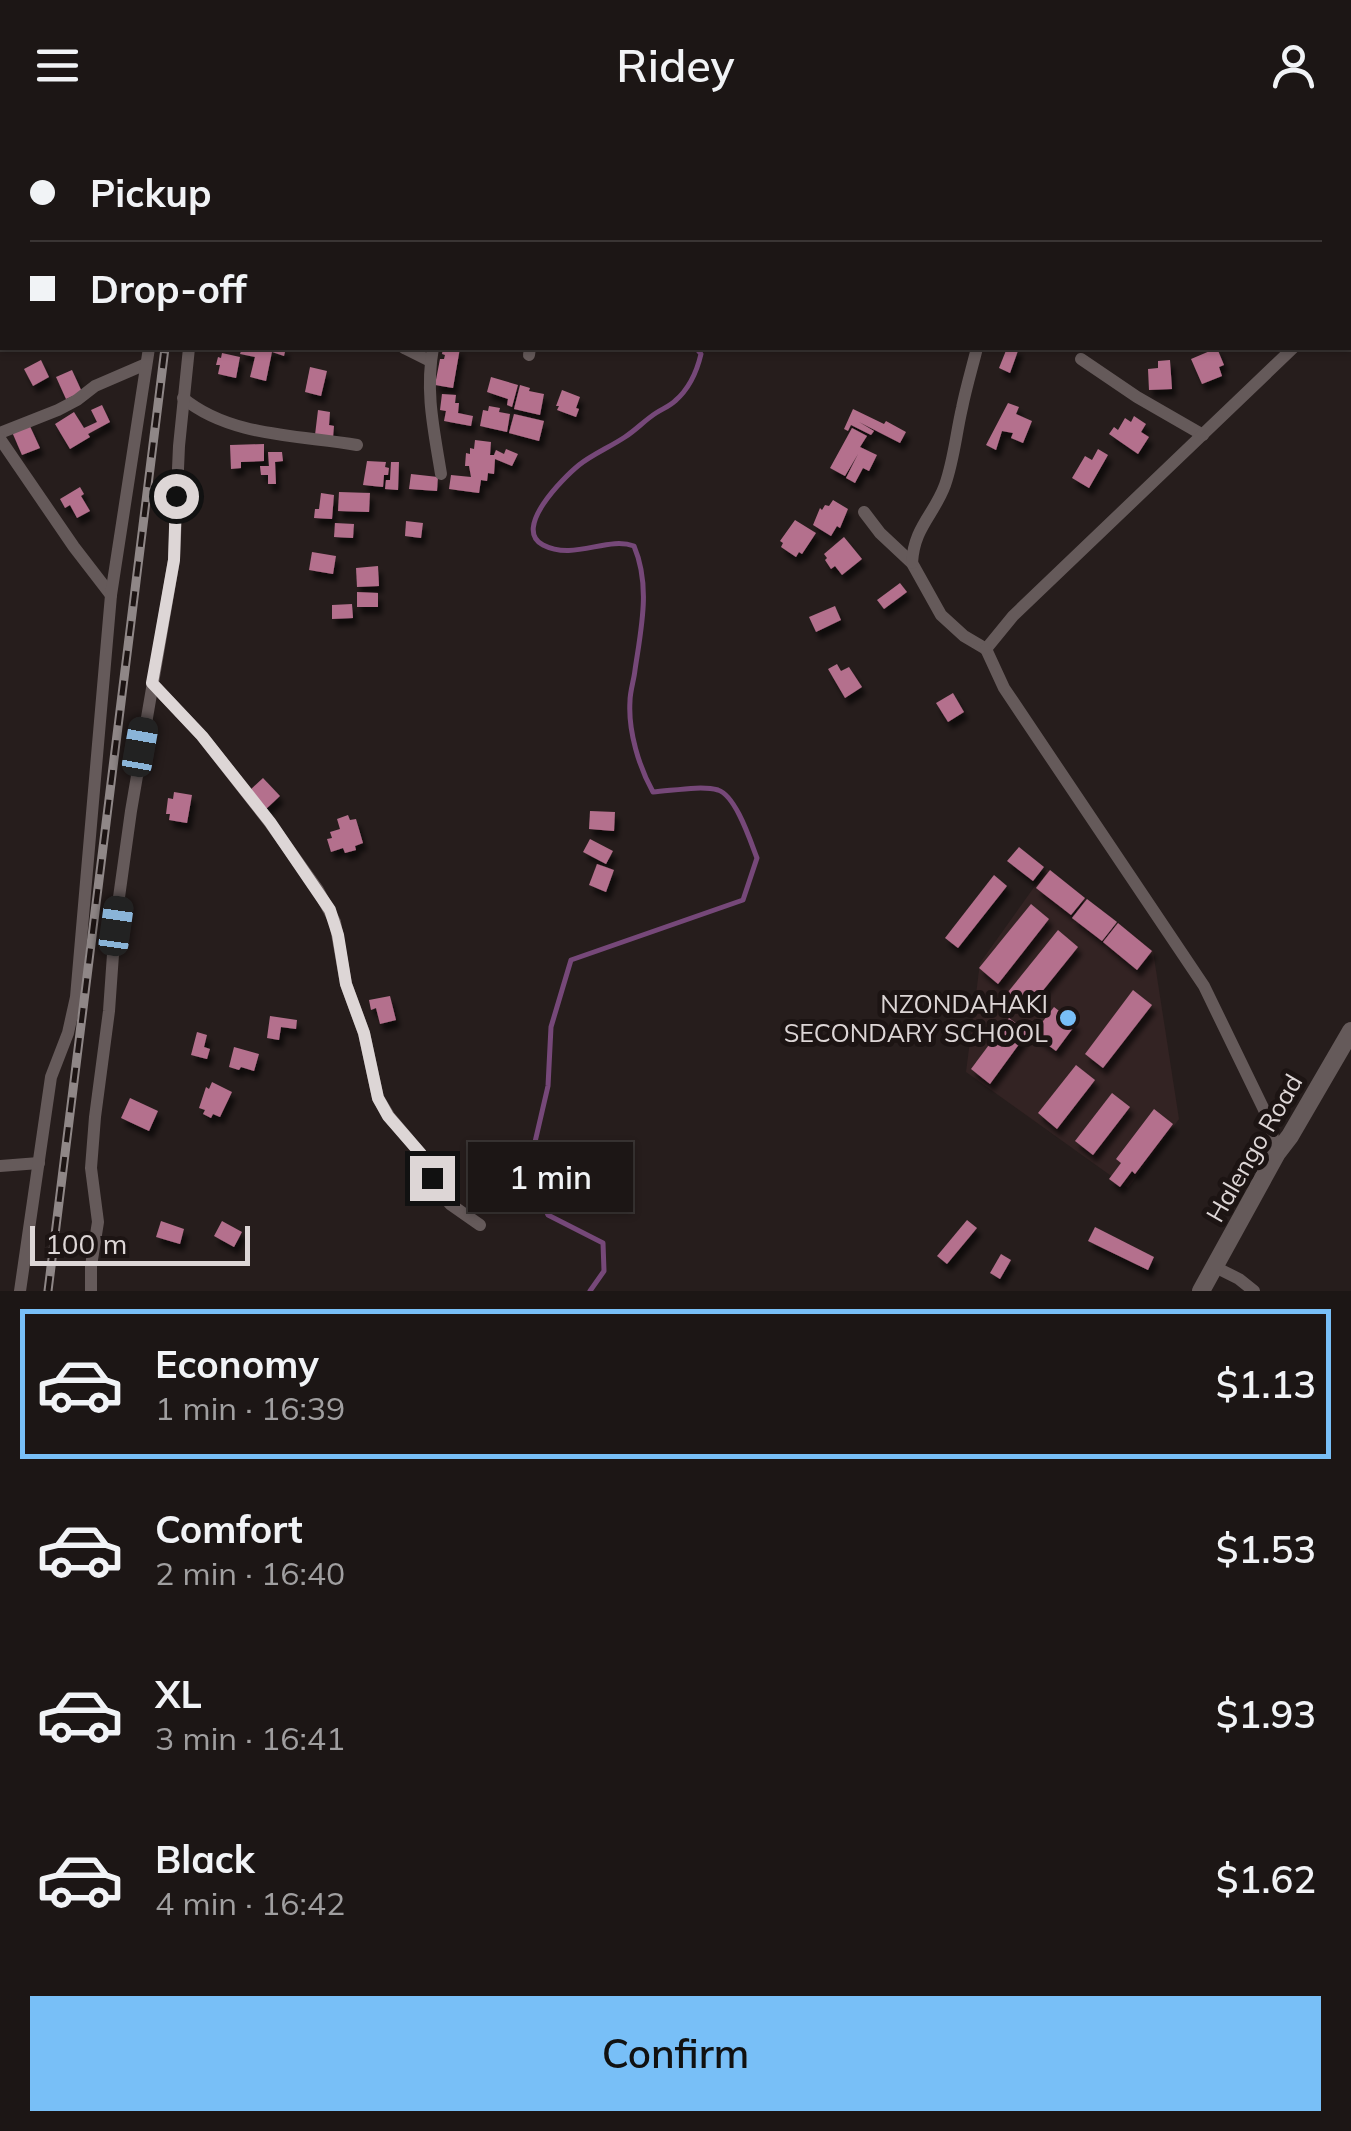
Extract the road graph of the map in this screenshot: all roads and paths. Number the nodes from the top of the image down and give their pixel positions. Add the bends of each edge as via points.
1 (150, 350) edge
2 (189, 350) edge
3 (976, 350) edge
4 (1291, 350) edge
5 (432, 354) edge
6 (1081, 359) dead end
7 (146, 364) junction
8 (183, 398) junction
9 (1202, 435) junction
10 (0, 436) edge
11 (357, 445) dead end
12 (5, 458) edge
13 (441, 474) dead end
14 (864, 512) dead end
15 (912, 563) junction
16 (110, 595) junction
17 (986, 649) junction
18 (152, 683) junction
19 (1351, 1032) edge
20 (1277, 1153) junction
21 (39, 1163) junction
22 (0, 1166) edge
23 (480, 1225) dead end
24 (1215, 1266) junction
25 (20, 1291) edge
26 (92, 1291) edge
27 (1201, 1291) edge
28 (1254, 1291) edge

1 - 7 street
2 - 8 street
3 - 15 street via 954,456 943,491 916,535
4 - 9 street
5 - 13 street via 428,380
6 - 9 street
7 - 10 street
7 - 16 street
8 - 11 street via 233,425
8 - 18 street via 174,560
9 - 17 street
10 - 12 street
12 - 16 street
14 - 15 street
15 - 17 street via 941,615
16 - 21 street via 76,997 51,1077
17 - 20 street via 1013,702 1204,986 1268,1118
18 - 23 street via 202,736 318,890 334,922 378,1098 421,1154 440,1192
18 - 26 street via 94,1131 98,1222
19 - 20 street, Halengo Road
20 - 24 street, Halengo Road
21 - 22 street
21 - 25 street
24 - 27 street, Halengo Road
24 - 28 street

